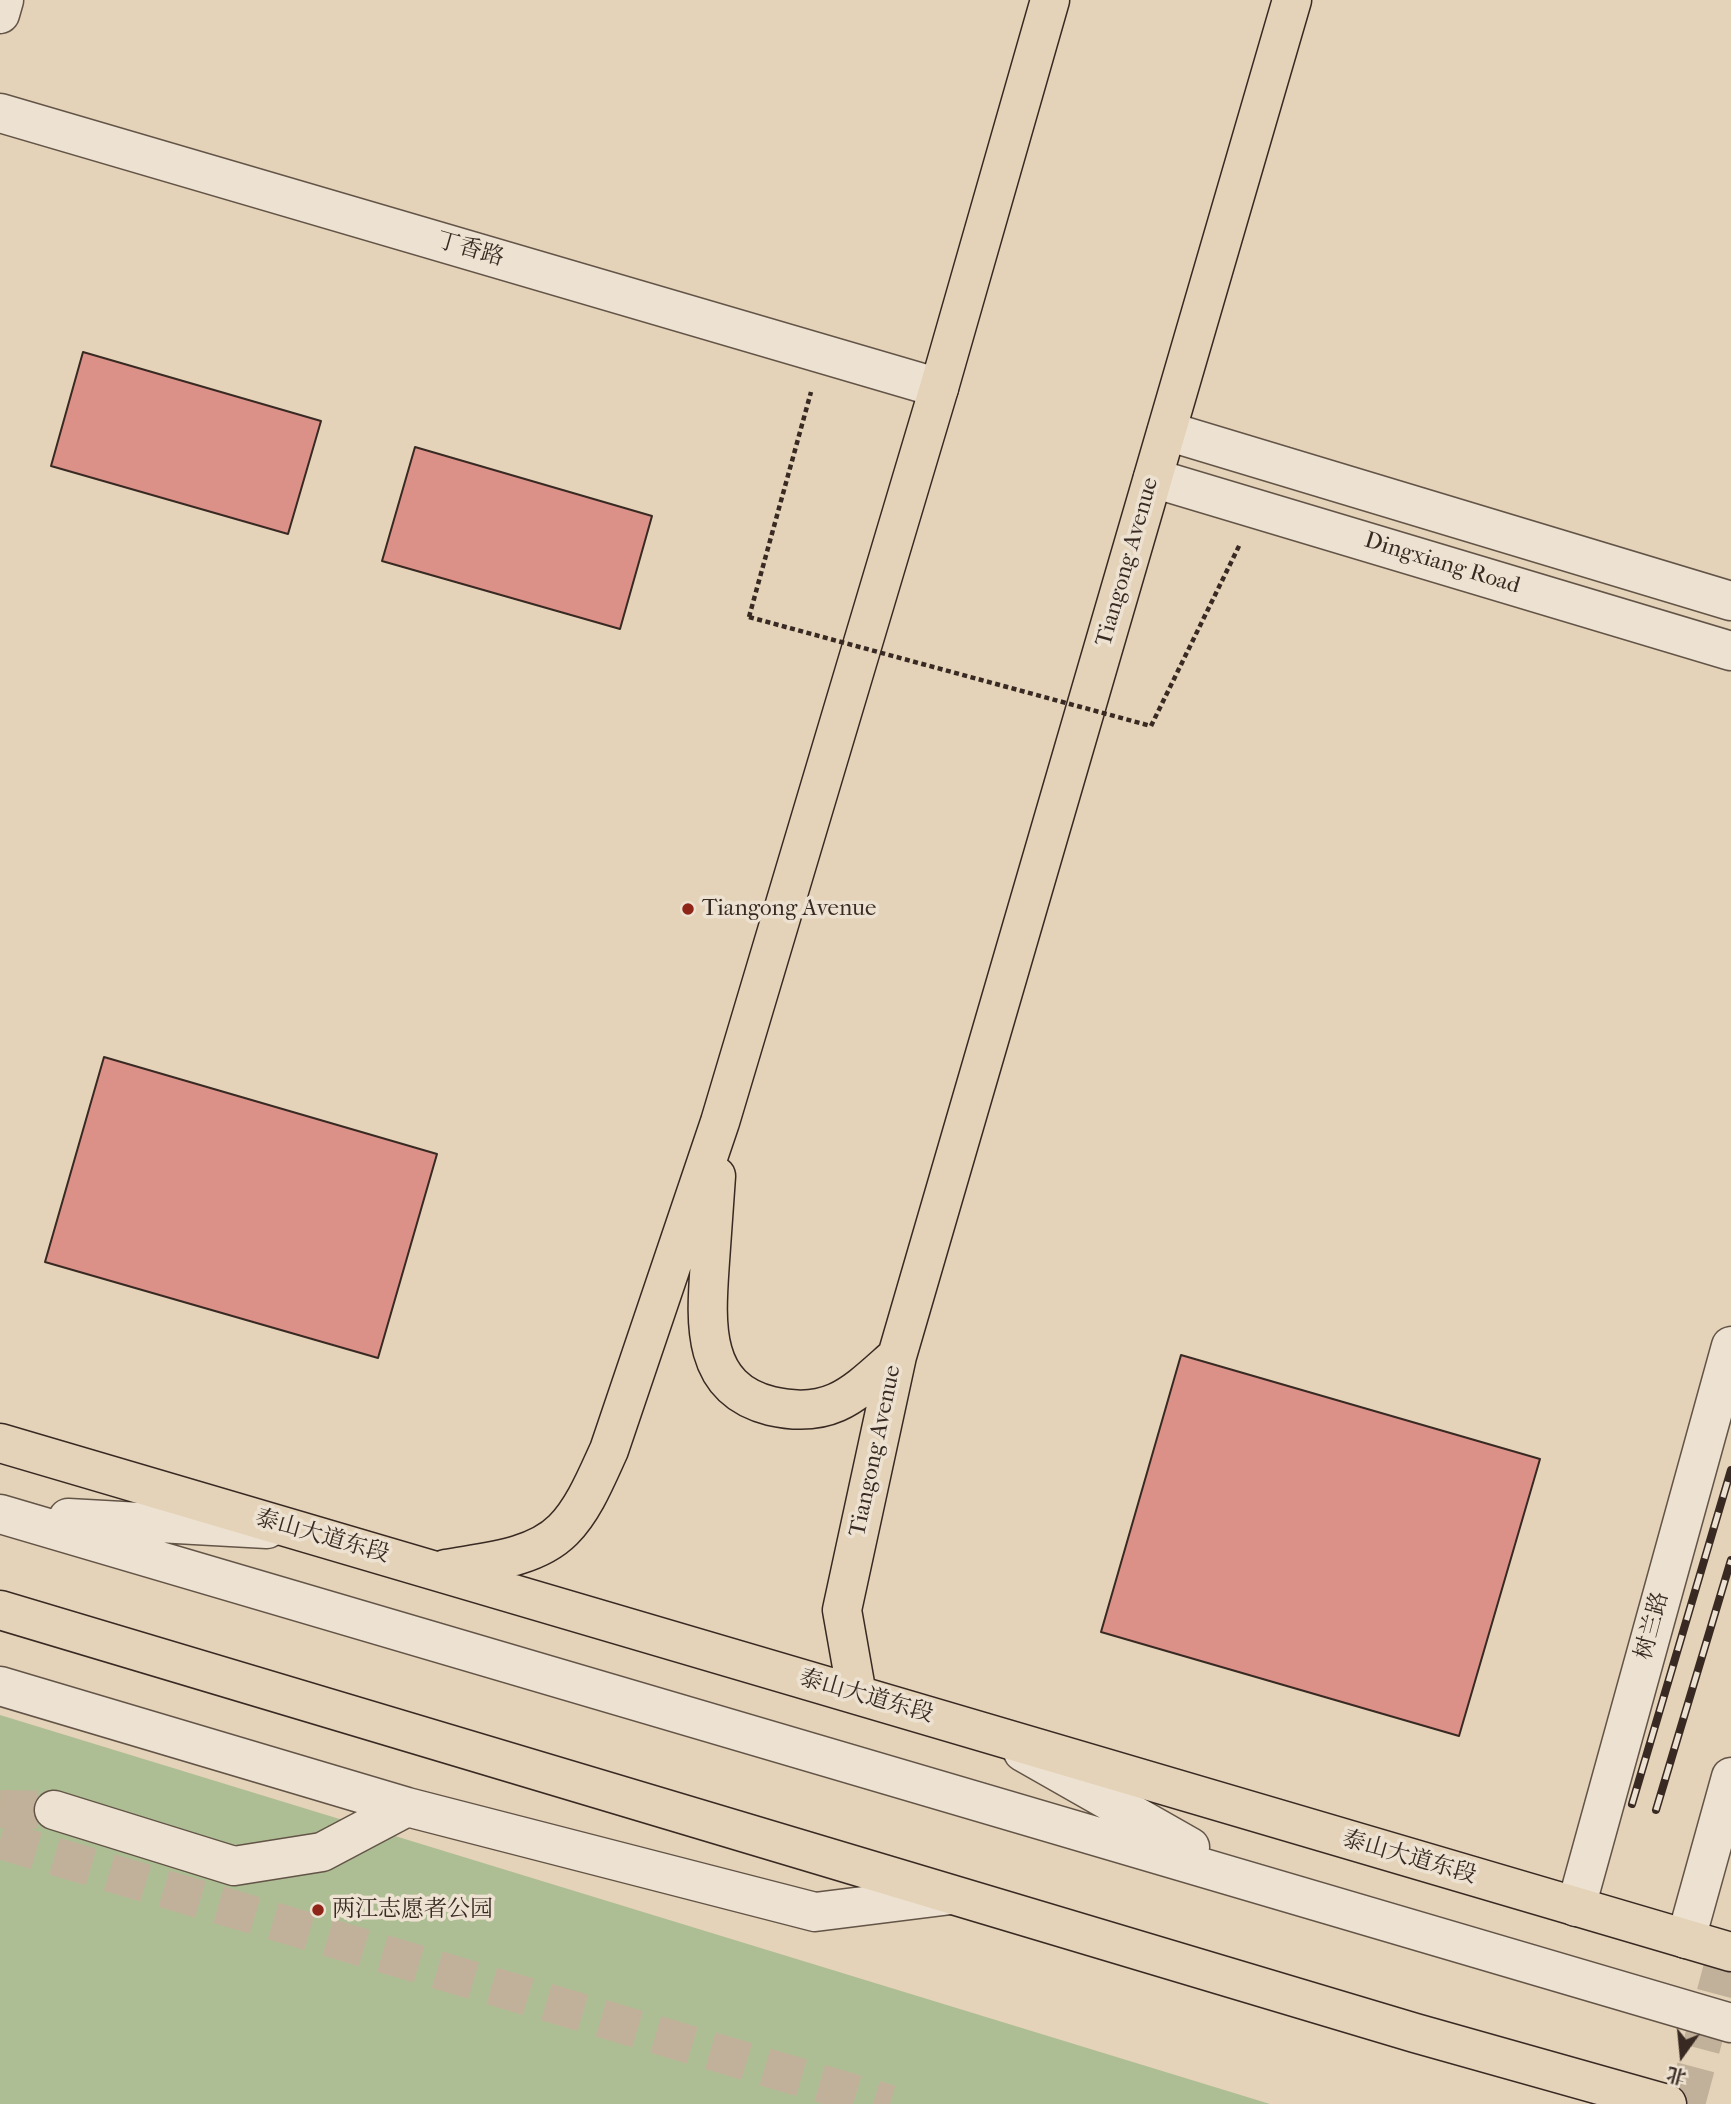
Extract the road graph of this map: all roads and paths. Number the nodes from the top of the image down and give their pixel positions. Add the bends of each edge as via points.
1 (4, 0) edge
2 (1049, 0) edge
3 (1292, 0) edge
4 (0, 13) edge
5 (0, 113) edge
6 (821, 352) junction
7 (939, 388) junction
8 (1167, 431) junction
9 (1153, 478) junction
10 (1257, 509) junction
11 (1731, 601) edge
12 (1731, 651) edge
13 (720, 1122) junction
14 (1731, 1346) edge
15 (897, 1356) junction
16 (0, 1443) edge
17 (2, 1514) edge
18 (300, 1531) junction
19 (436, 1571) junction
20 (0, 1610) edge
21 (0, 1686) edge
22 (857, 1695) junction
23 (995, 1735) junction
24 (1731, 1777) edge
25 (407, 1807) junction
26 (54, 1810) tunnel mouth
27 (1247, 1879) junction
28 (951, 1895) junction
29 (1576, 1907) junction
30 (1686, 1939) junction
31 (1731, 1952) edge
32 (1731, 2023) edge
33 (1667, 2104) edge

1 - 4 street
2 - 7 main road
3 - 8 main road, Tiangong Avenue
5 - 6 street, 丁香路
6 - 7 street, 丁香路
6 - 10 path, bridge via 749,617 1151,726
7 - 13 main road
8 - 9 main road, Tiangong Avenue
8 - 11 street, Dingxiang Road
9 - 10 street, Dingxiang Road
9 - 15 main road, Tiangong Avenue
10 - 12 street, Dingxiang Road
13 - 15 main road via 706,1309 719,1369 735,1391 788,1410 816,1409 840,1402
13 - 19 main road via 591,1491 563,1530 538,1547
14 - 29 street, 树兰路
15 - 22 main road, Tiangong Avenue via 842,1609
16 - 18 main road, 泰山大道东段
17 - 18 street
17 - 27 street
18 - 19 main road, 泰山大道东段
19 - 22 main road, 泰山大道东段
20 - 28 main road
21 - 25 street
22 - 23 main road, 泰山大道东段
23 - 27 street
23 - 29 main road, 泰山大道东段
24 - 30 street
25 - 26 street via 322,1852 234,1866
25 - 28 street via 815,1912
27 - 32 street
28 - 33 main road
29 - 30 main road, 泰山大道东段
30 - 31 main road, 泰山大道东段

